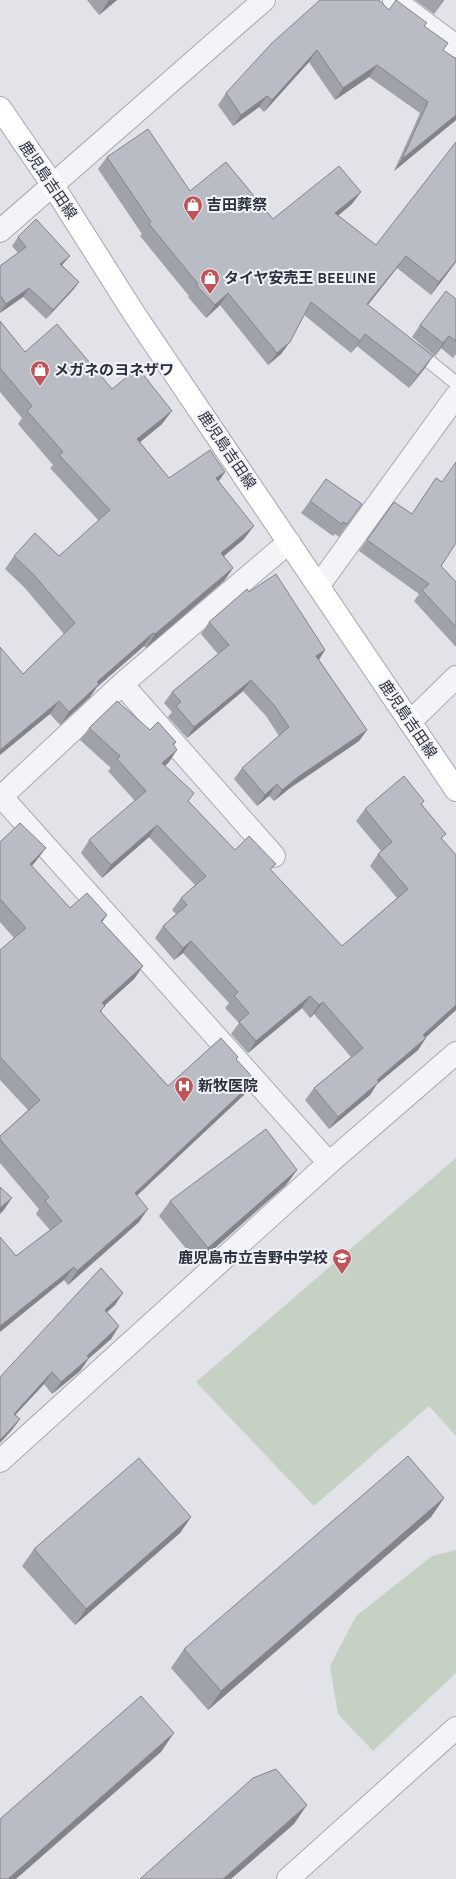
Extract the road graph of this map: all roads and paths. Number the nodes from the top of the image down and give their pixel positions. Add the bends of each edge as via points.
1 (264, 0) edge
2 (394, 0) edge
3 (456, 46) edge
4 (0, 108) edge
5 (52, 184) junction
6 (0, 231) edge
7 (408, 344) edge
8 (455, 397) edge
9 (289, 542) junction
10 (319, 584) junction
11 (456, 677) edge
12 (122, 684) junction
13 (410, 722) junction
14 (456, 790) edge
15 (0, 796) edge
16 (274, 856) dead end
17 (456, 1053) edge
18 (329, 1163) junction
19 (0, 1461) edge
20 (456, 1728) edge
21 (288, 1879) edge

1 - 5 street
2 - 3 street
4 - 5 main road, 鹿児島吉田線
5 - 6 street
5 - 9 main road, 鹿児島吉田線 via 136,315
7 - 8 lane
8 - 10 street
9 - 10 main road, 鹿児島吉田線
9 - 12 street
10 - 13 main road, 鹿児島吉田線
11 - 13 street
12 - 15 street
12 - 16 street
13 - 14 main road, 鹿児島吉田線
15 - 18 street
17 - 18 street
18 - 19 street
20 - 21 street

